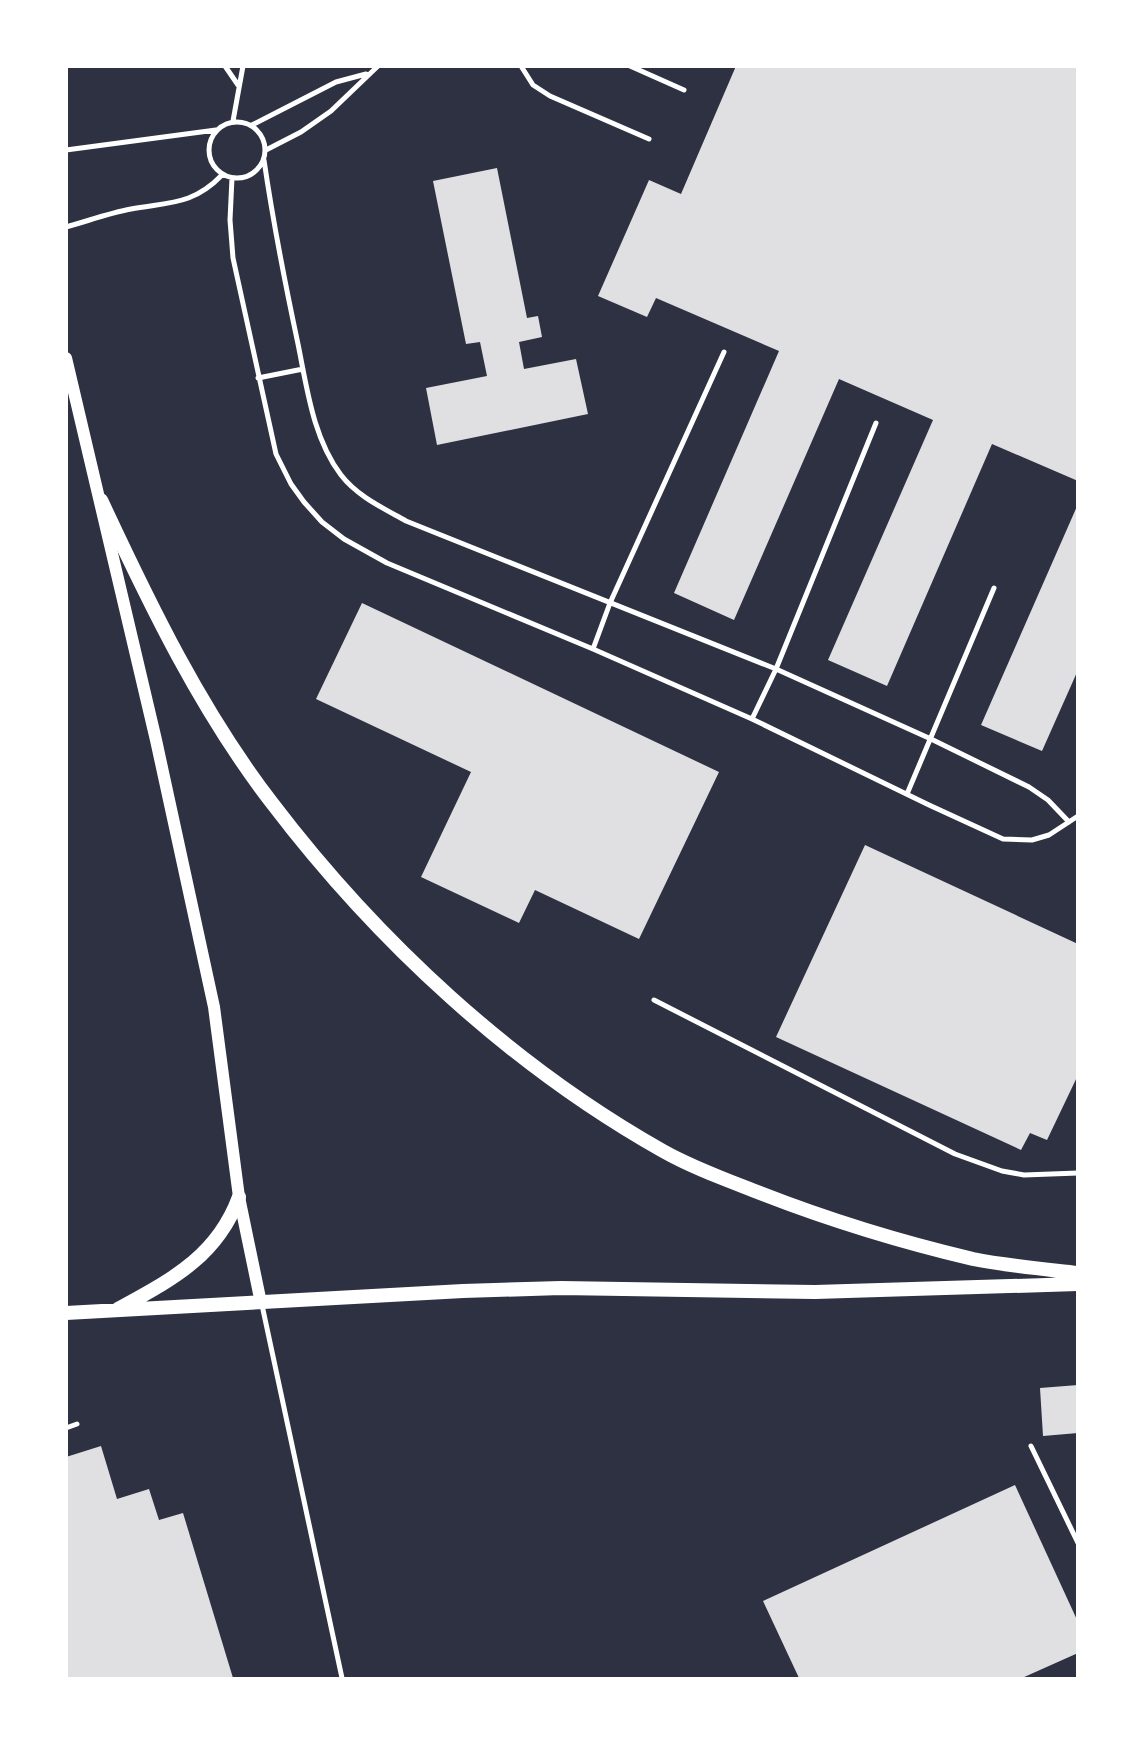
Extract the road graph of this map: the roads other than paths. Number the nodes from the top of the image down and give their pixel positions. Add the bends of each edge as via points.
1 (225, 66) edge
2 (243, 66) edge
3 (378, 66) edge
4 (521, 66) edge
5 (630, 66) edge
6 (369, 73) junction
7 (238, 85) junction
8 (684, 90) dead end
9 (233, 121) junction
10 (252, 125) junction
11 (216, 130) junction
12 (649, 139) dead end
13 (66, 150) edge
14 (266, 150) junction
15 (264, 160) junction
16 (222, 174) junction
17 (232, 178) junction
18 (66, 227) edge
19 (724, 352) dead end
20 (66, 358) edge
21 (303, 369) junction
22 (258, 377) junction
23 (876, 423) dead end
24 (101, 500) junction
25 (994, 587) dead end
26 (610, 603) junction
27 (593, 649) junction
28 (776, 669) junction
29 (752, 719) junction
30 (931, 739) junction
31 (907, 794) junction
32 (1077, 816) edge
33 (1069, 822) junction
34 (654, 1000) dead end
35 (1077, 1173) edge
36 (239, 1197) junction
37 (1077, 1273) edge
38 (1077, 1284) edge
39 (261, 1303) junction
40 (113, 1311) junction
41 (66, 1314) edge
42 (77, 1424) dead end
43 (66, 1428) edge
44 (1031, 1446) dead end
45 (1077, 1543) edge
46 (342, 1678) edge

1 - 7 lane
2 - 7 lane
3 - 6 lane
4 - 12 lane via 533,85 550,96
5 - 8 lane
6 - 10 lane via 328,86
6 - 14 lane via 331,111
7 - 9 lane
9 - 10 lane
9 - 11 lane
10 - 14 lane via 260,132
11 - 13 lane
11 - 16 lane via 208,149
14 - 15 lane
15 - 17 lane via 251,174
15 - 21 lane
16 - 17 lane
16 - 18 lane via 196,196
17 - 22 lane via 233,258
19 - 26 lane
20 - 24 street
21 - 22 lane
21 - 26 lane via 319,434 331,458 341,475 371,502 406,521
22 - 27 lane via 276,454 290,484 344,540 387,563
23 - 28 lane
24 - 36 street via 214,1007
24 - 37 main road via 162,629 270,802 361,909 440,988 561,1085 665,1152 806,1211 974,1259
25 - 30 lane
26 - 27 lane
26 - 28 lane
27 - 29 lane
28 - 29 lane
28 - 30 lane
29 - 31 lane
30 - 31 lane
30 - 33 lane via 1029,788
31 - 33 lane via 1003,839 1032,840
32 - 33 lane
34 - 35 lane via 955,1154 1024,1175
36 - 39 street
36 - 40 main road via 231,1219 196,1262
38 - 39 main road via 815,1292 561,1288
39 - 40 main road
39 - 46 lane
40 - 41 main road
42 - 43 lane
44 - 45 lane

